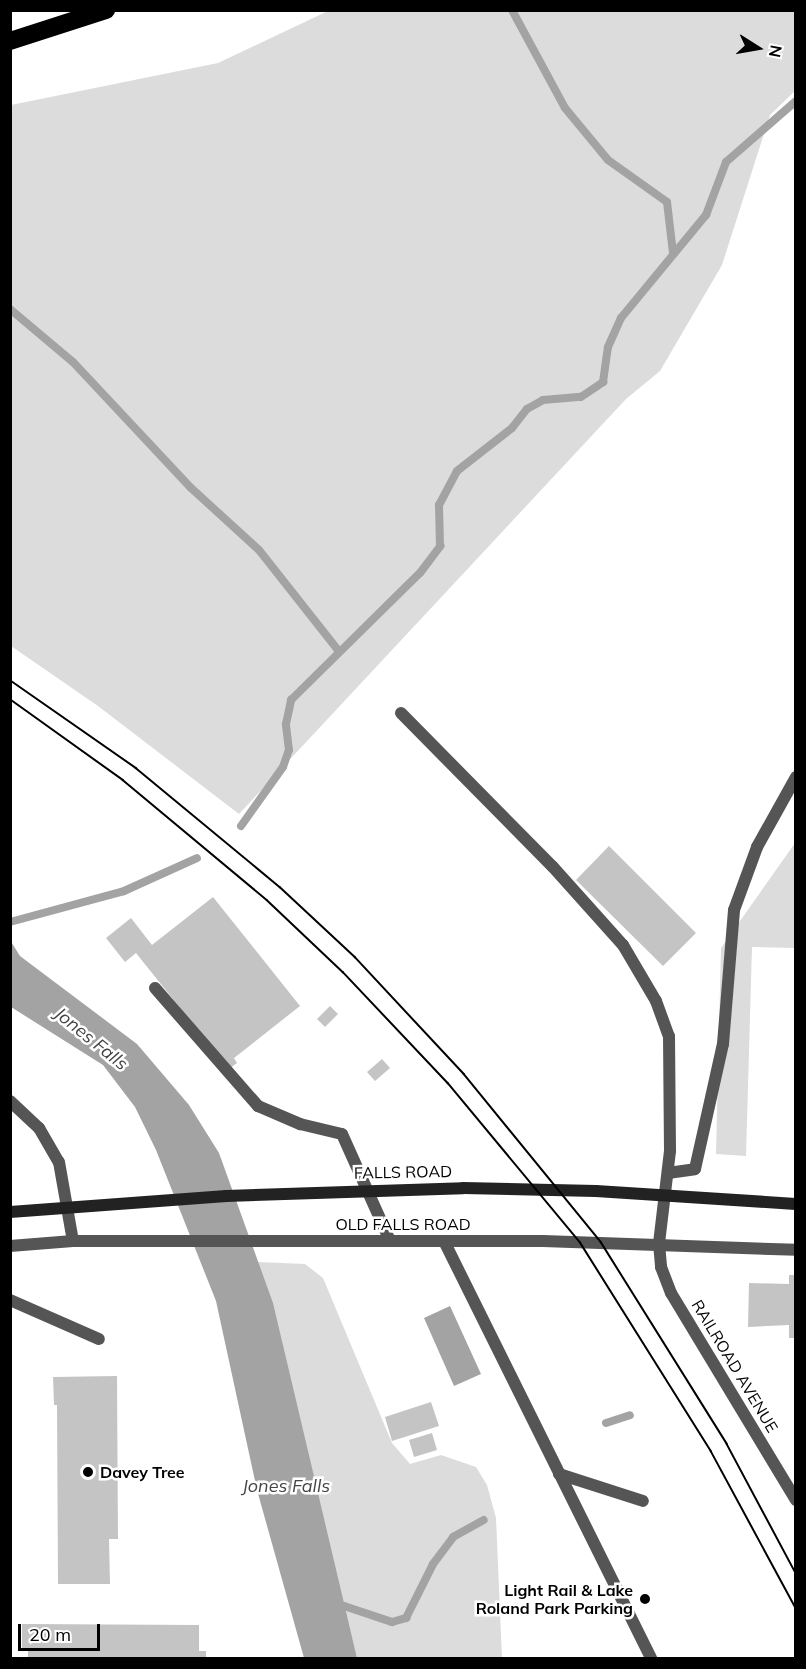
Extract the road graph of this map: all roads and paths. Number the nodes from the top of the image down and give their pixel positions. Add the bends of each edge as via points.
1 (106, 10) edge
2 (10, 41) edge
3 (401, 713) dead end
4 (795, 777) edge
5 (155, 988) dead end
6 (10, 1101) edge
7 (668, 1173) junction
8 (795, 1204) edge
9 (10, 1212) edge
10 (73, 1241) junction
11 (390, 1241) junction
12 (444, 1241) junction
13 (659, 1243) junction
14 (10, 1246) edge
15 (795, 1250) edge
16 (10, 1300) edge
17 (99, 1339) dead end
18 (559, 1474) junction
19 (795, 1500) edge
20 (643, 1501) dead end
21 (651, 1659) edge

1 - 2 highway
3 - 7 street, RAILROAD AVENUE via 552,867 623,945 641,973 669,1036
4 - 7 street via 757,847 734,910 723,1044 695,1168
5 - 11 street via 258,1106 300,1124 342,1134
6 - 10 street via 39,1128 59,1162
7 - 13 street, RAILROAD AVENUE
8 - 9 main road, FALLS ROAD via 596,1191 419,1188 226,1196
10 - 11 street, OLD FALLS ROAD
10 - 14 street, OLD FALLS ROAD
11 - 12 street, OLD FALLS ROAD
12 - 13 street, OLD FALLS ROAD
12 - 18 street
13 - 15 street, OLD FALLS ROAD
13 - 19 street, RAILROAD AVENUE via 661,1267 671,1293
16 - 17 street
18 - 20 street
18 - 21 street

